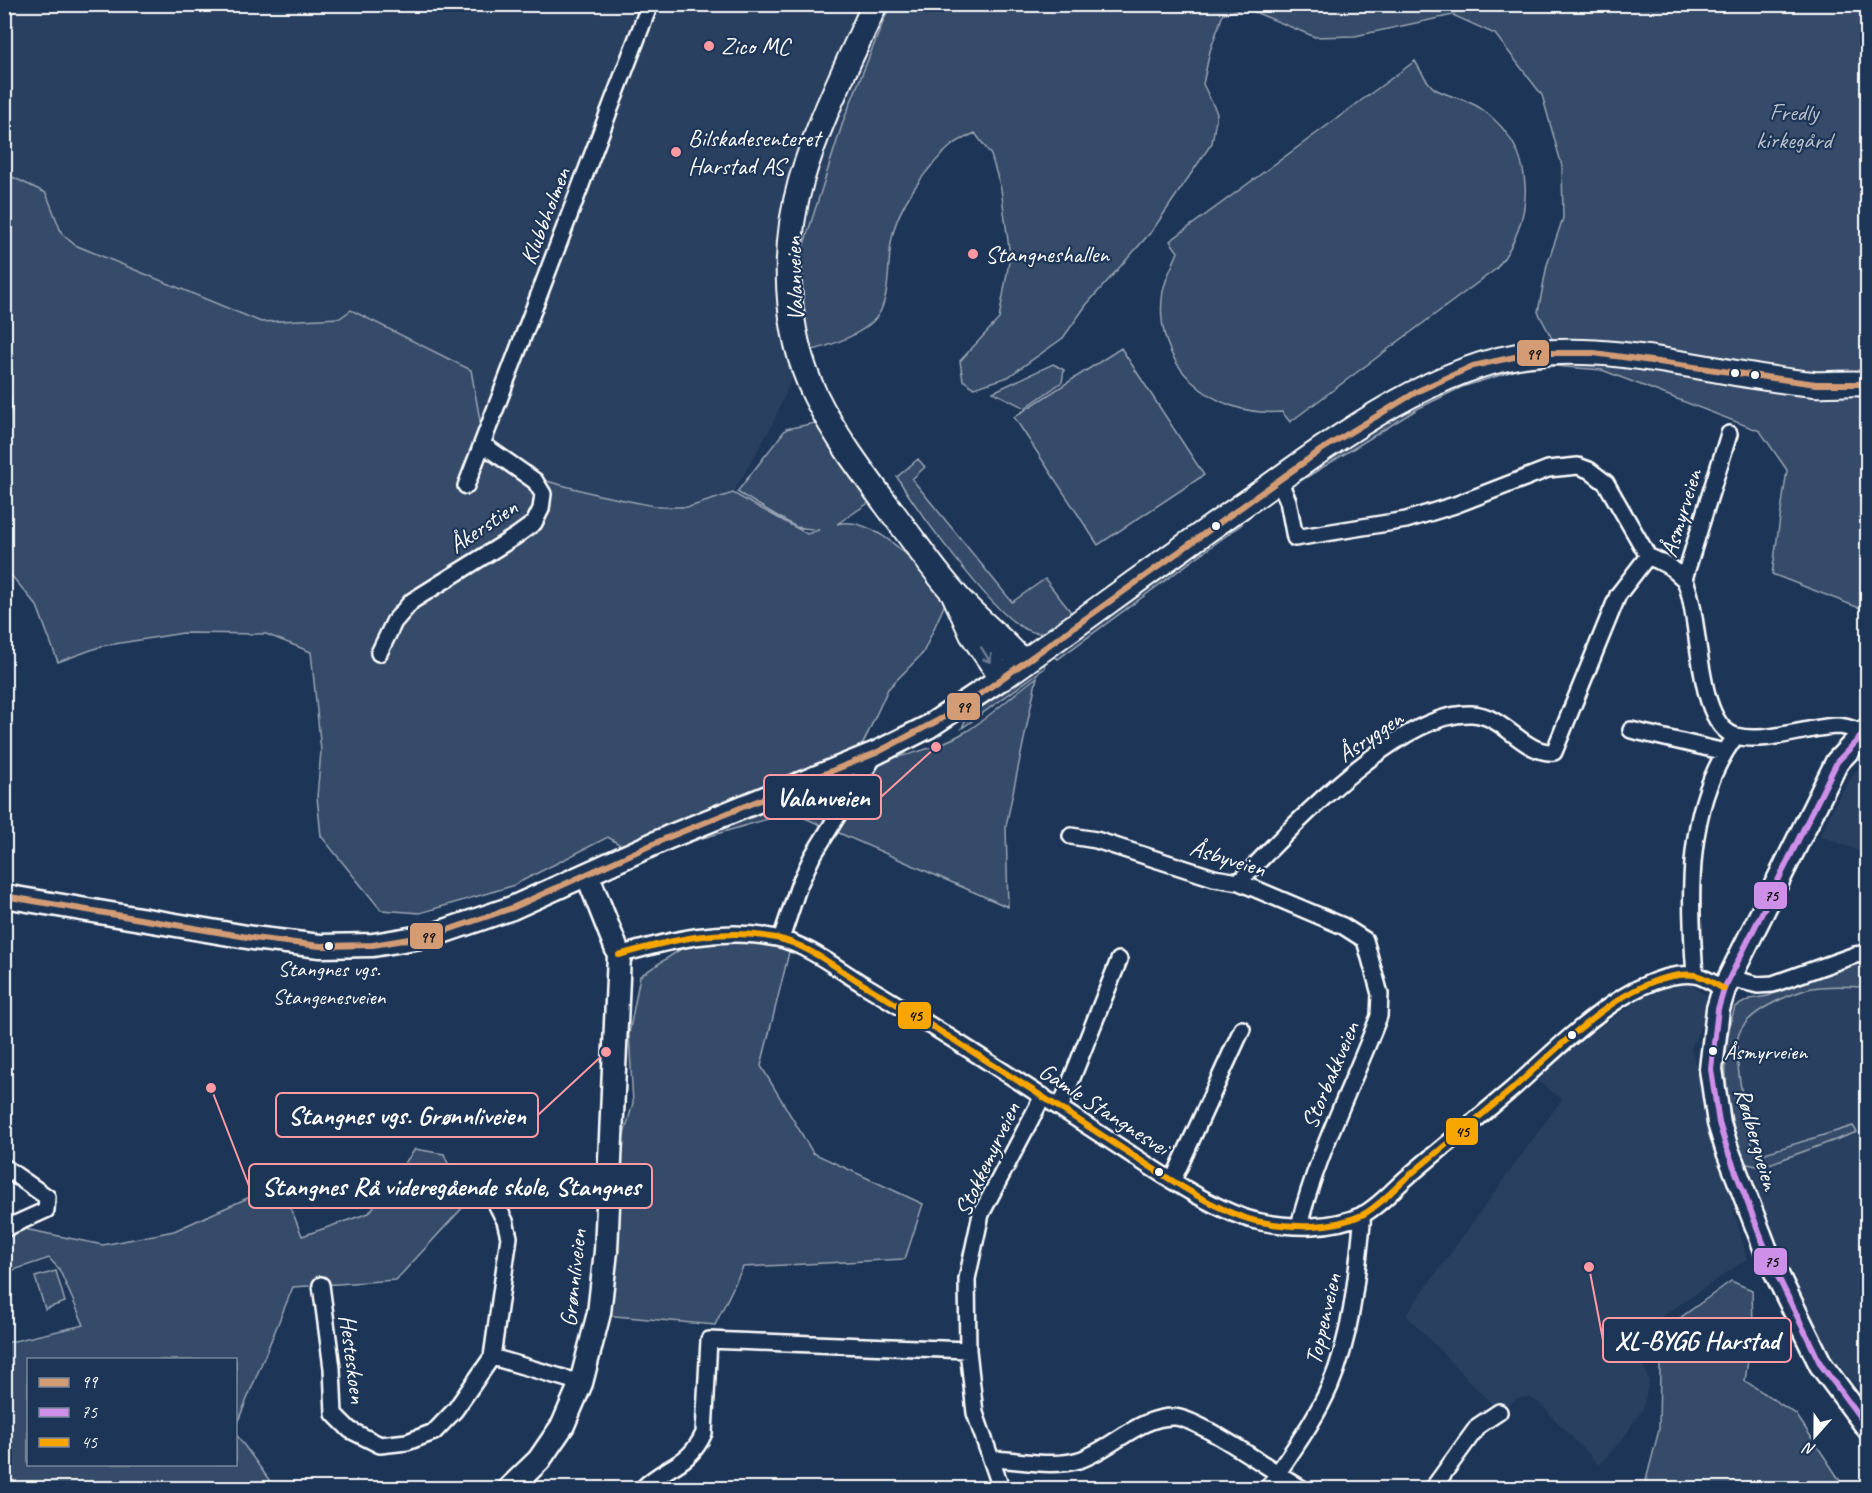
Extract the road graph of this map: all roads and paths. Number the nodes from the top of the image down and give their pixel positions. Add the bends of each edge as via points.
1 (650, 4) edge
2 (875, 4) edge
3 (1816, 384) junction
4 (1868, 384) edge
5 (1868, 401) edge
6 (1729, 434) dead end
7 (482, 444) junction
8 (1279, 480) junction
9 (466, 486) dead end
10 (1648, 556) junction
11 (1684, 579) junction
12 (954, 594) junction
13 (378, 653) dead end
14 (1023, 663) junction
15 (1002, 678) junction
16 (1631, 730) dead end
17 (1865, 731) edge
18 (1736, 736) junction
19 (1725, 752) junction
20 (876, 753) junction
21 (1071, 836) dead end
22 (587, 874) junction
23 (1239, 882) junction
24 (4, 896) edge
25 (781, 939) junction
26 (1365, 940) joint
27 (1868, 953) edge
28 (619, 955) junction
29 (1119, 960) dead end
30 (1695, 975) junction
31 (1727, 983) junction
32 (1242, 1029) dead end
33 (1043, 1096) junction
34 (1060, 1108) junction
35 (4, 1167) edge
36 (1173, 1180) junction
37 (488, 1188) dead end
38 (1363, 1214) junction
39 (1299, 1226) junction
40 (4, 1229) edge
41 (321, 1285) dead end
42 (968, 1350) junction
43 (492, 1357) junction
44 (581, 1383) junction
45 (1500, 1412) dead end
46 (1868, 1428) edge
47 (993, 1459) junction
48 (1277, 1474) junction
49 (510, 1488) edge
50 (643, 1488) edge
51 (1001, 1488) edge
52 (1268, 1488) edge
53 (1300, 1488) edge
54 (1433, 1488) edge

1 - 7 street, Klubbholmen
2 - 12 main road, Valanveien via 825,116 801,182 790,252 794,326 814,393 839,439
3 - 4 main road
3 - 5 main road
3 - 8 main road via 1594,353 1533,353 1504,358 1473,366 1419,391
6 - 11 street, Åsmyrveien
7 - 9 street, Åkerstien
7 - 13 street, Åkerstien via 535,481 543,494 541,509 534,523 516,536 412,601 394,622
8 - 10 street via 1288,501 1295,538 1406,520 1548,469 1578,466 1606,483
8 - 14 main road
10 - 11 street
10 - 23 street, Åsryggen via 1618,595 1554,752 1534,747 1499,722 1476,714 1424,727 1383,749 1350,775 1313,806
11 - 18 street, Åsmyrveien via 1691,596 1702,680 1719,724
12 - 14 main road, Valanveien
12 -> 15 main road, Valanveien via 972,634
14 - 15 main road
15 - 20 street via 928,727
16 - 19 street
17 - 18 street via 1838,726 1761,737
17 - 31 street, Rødbergveien via 1838,762
18 - 19 street
19 - 30 street via 1700,809 1696,834 1692,934
20 - 22 street
20 - 25 street via 812,857
21 - 23 street, Åsbyveien
22 - 24 street via 512,908 433,935 347,946 253,938
22 - 28 street, Grønnliveien
23 - 26 street, Åsbyveien via 1343,926
25 - 28 street, Gamle Stangnesvei via 744,933 710,935 667,941
25 - 33 street, Gamle Stangnesvei via 871,988
26 - 39 street, Storbakkveien via 1380,994 1379,1016 1322,1151
27 - 31 street via 1773,984
28 - 44 street, Grønnliveien via 604,1275 600,1314
29 - 34 street
30 - 31 street
30 - 38 street, Gamle Stangnesvei via 1659,980 1621,999 1582,1026
31 - 46 street, Rødbergveien via 1718,1009 1711,1070 1727,1149 1769,1258 1821,1365
32 - 36 street
33 - 34 street, Gamle Stangnesvei
33 - 42 street, Stokkemyrveien via 981,1214 966,1279
34 - 36 street, Gamle Stangnesvei
35 - 40 street via 47,1197 46,1210
36 - 39 street, Gamle Stangnesvei via 1215,1204 1259,1222
37 - 43 street, Hesteskoen via 509,1237
38 - 39 street, Gamle Stangnesvei via 1322,1226
38 - 48 street, Toppenveien via 1351,1310 1339,1363 1317,1412
41 - 43 street, Hesteskoen via 334,1414 350,1430 380,1445 407,1442 434,1431 455,1410
42 - 47 street, Stokkemyrveien via 975,1413
42 - 50 street via 709,1340 704,1433 698,1447 691,1456
43 - 44 street
44 - 49 street, Grønnliveien via 552,1442 528,1473
45 - 54 street via 1472,1433
47 - 48 street via 1077,1461 1146,1424 1175,1417 1199,1424
47 - 51 street, Stokkemyrveien
48 - 52 street, Toppenveien
48 - 53 street

